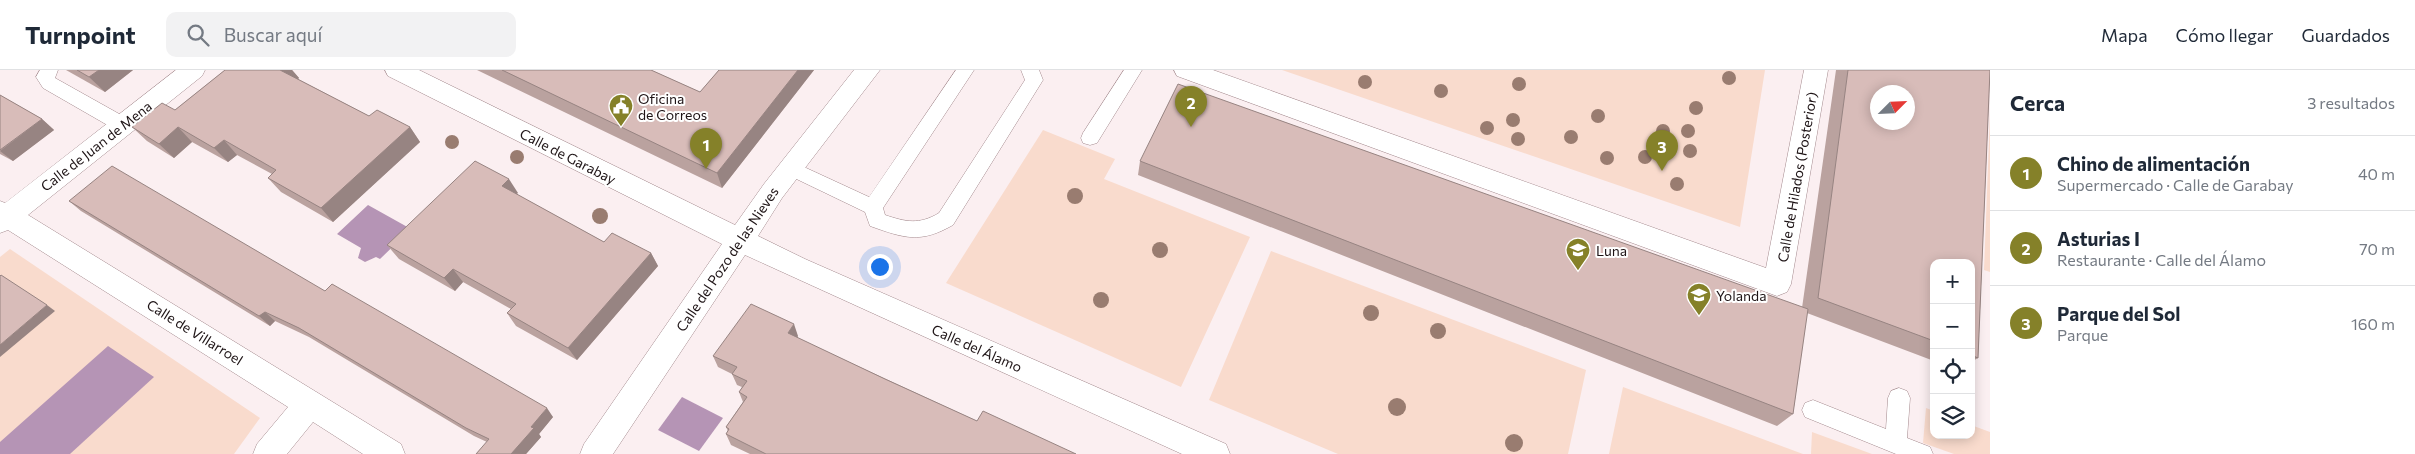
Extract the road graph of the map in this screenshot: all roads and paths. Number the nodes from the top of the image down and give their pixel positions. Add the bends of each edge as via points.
1 (49, 70) edge
2 (193, 70) edge
3 (397, 70) edge
4 (868, 70) edge
5 (965, 70) edge
6 (1030, 70) edge
7 (1133, 70) edge
8 (1186, 70) edge
9 (1816, 70) edge
10 (123, 125) junction
11 (1090, 138) dead end
12 (792, 168) junction
13 (873, 208) junction
14 (2, 217) edge
15 (740, 240) junction
16 (1899, 398) dead end
17 (310, 403) junction
18 (1813, 410) dead end
19 (1896, 443) junction
20 (268, 454) edge
21 (390, 454) edge
22 (595, 454) edge
23 (1215, 454) edge
24 (1922, 454) edge

1 - 10 lane via 45,77 49,82
2 - 10 street, Calle de Juan de Mena
3 - 15 street, Calle de Garabay
4 - 12 street, Calle del Pozo de las Nieves
5 - 13 lane
6 - 13 lane via 1034,80 946,219 930,229 913,232 877,220
7 - 11 lane
8 - 9 street, Calle de Hilados (Posterior) via 1777,284
10 - 14 street, Calle de Juan de Mena
12 - 13 lane
12 - 15 street, Calle del Pozo de las Nieves
14 - 17 street, Calle de Villarroel
15 - 22 street, Calle del Pozo de las Nieves
15 - 23 street, Calle del Álamo
16 - 19 lane
17 - 20 street
17 - 21 street, Calle de Villarroel
18 - 19 lane
19 - 24 lane

